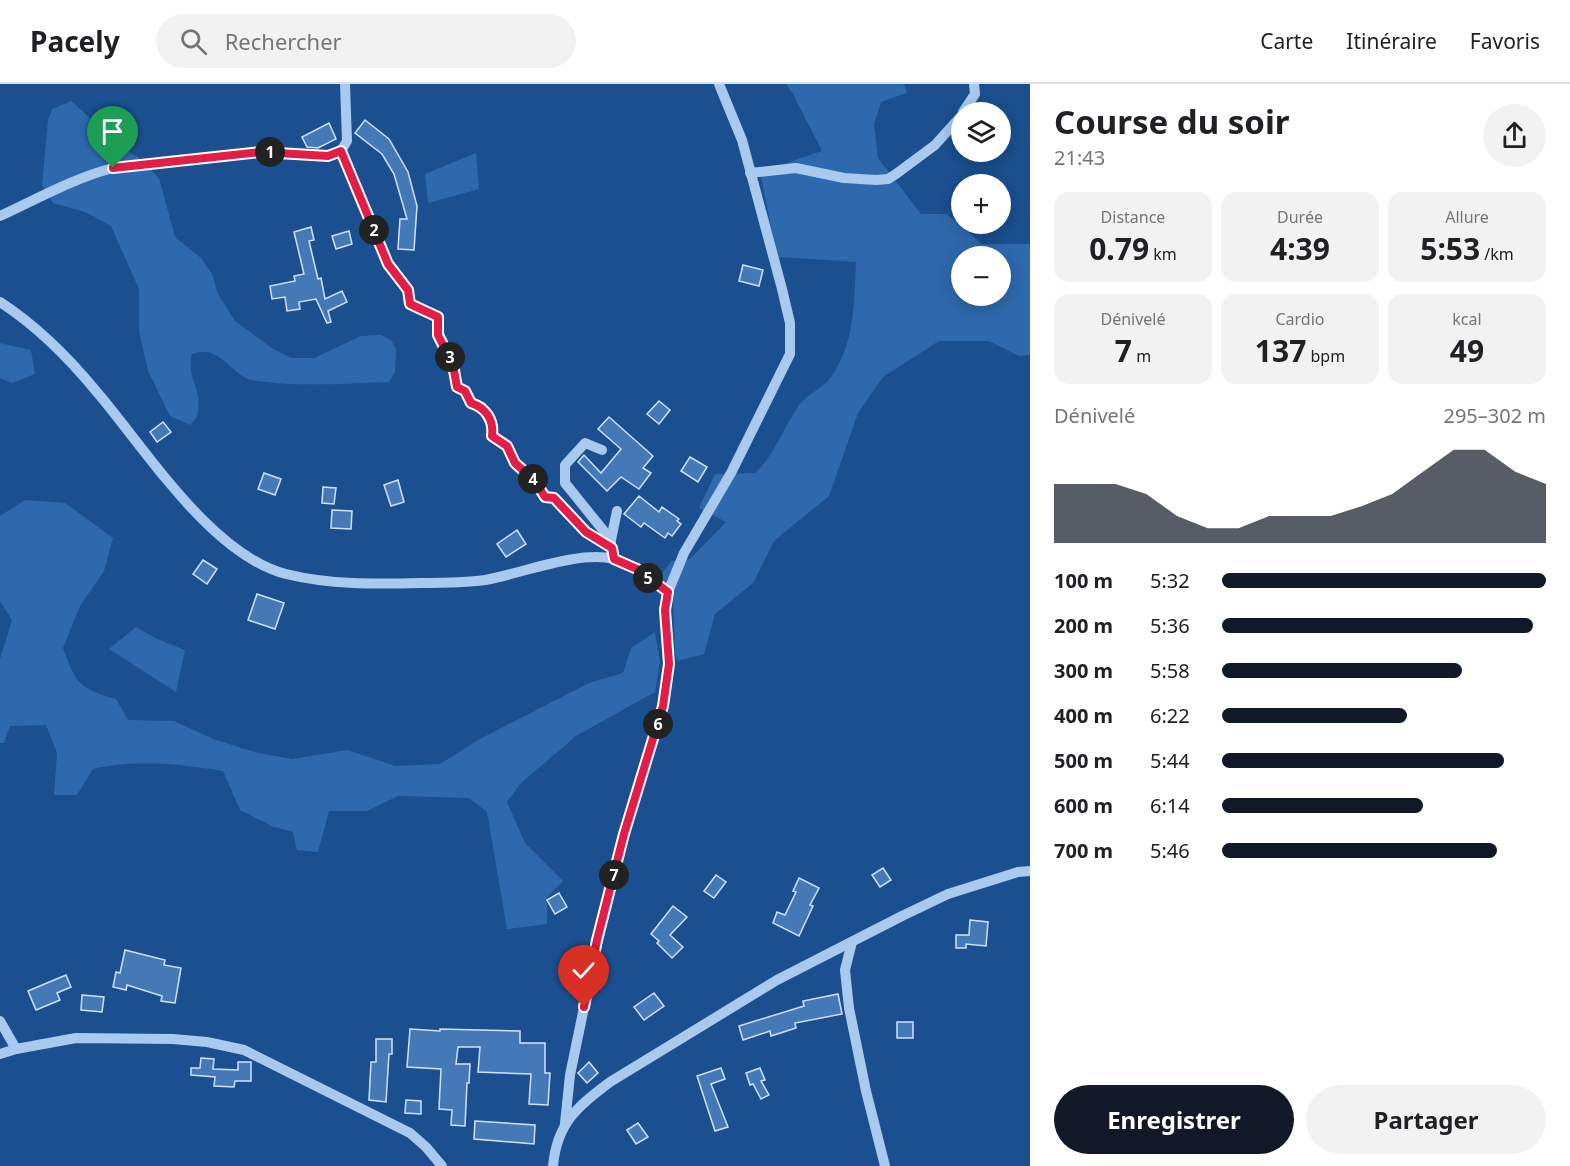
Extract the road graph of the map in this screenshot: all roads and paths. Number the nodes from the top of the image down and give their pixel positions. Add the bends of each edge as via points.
1 (345, 84) edge
2 (719, 84) edge
3 (974, 84) edge
4 (970, 102) edge
5 (951, 127) edge
6 (341, 151) junction
7 (750, 173) junction
8 (0, 216) edge
9 (0, 302) edge
10 (602, 450) dead end
11 (616, 511) dead end
12 (612, 549) junction
13 (668, 592) junction
14 (1030, 871) edge
15 (852, 942) junction
16 (0, 1021) edge
17 (16, 1049) junction
18 (0, 1054) edge
19 (565, 1123) junction
20 (442, 1166) edge
21 (553, 1166) edge
22 (885, 1166) edge

1 - 6 street via 346,141
2 - 7 street via 742,140
3 - 4 street via 975,94
5 - 7 street via 935,145 888,179 844,178 796,168
6 - 8 street via 328,156 261,152 113,168
6 - 12 street via 388,264 408,290 410,304 438,317 438,335 453,365 457,387 465,391 471,403 482,407 493,426 492,436 507,446 515,463 535,481 545,497 554,498 586,532
7 - 13 street via 782,289 789,322 789,354 731,473 684,553
9 - 12 street via 38,329 68,358 212,530 260,564 318,581 457,583 595,558
10 - 12 street via 585,442 565,465 565,483
11 - 12 street
12 - 13 street
13 - 19 street via 669,664 663,706 597,940 570,1075
14 - 15 street via 948,894
15 - 19 street via 777,980 610,1082
15 - 22 street via 845,970 849,1008
16 - 17 street
17 - 18 street
17 - 20 street via 76,1038 196,1041 244,1050 410,1133
19 - 21 street via 555,1146

